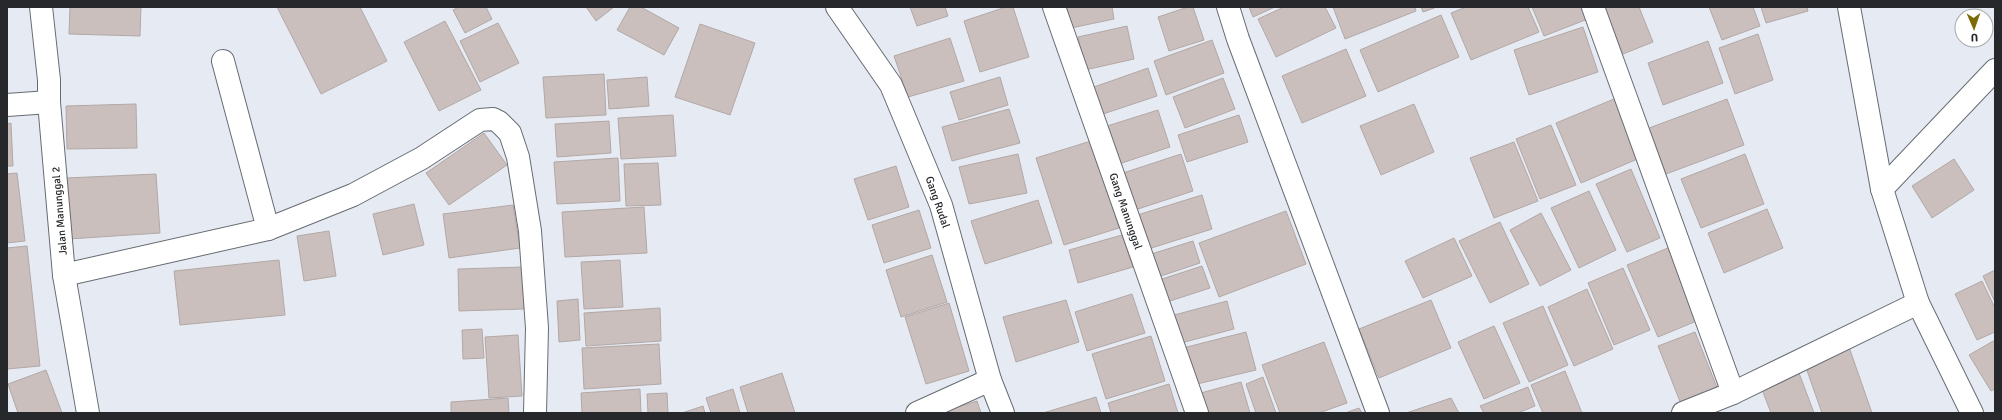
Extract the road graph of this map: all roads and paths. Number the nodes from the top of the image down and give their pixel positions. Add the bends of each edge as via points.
1 (41, 7) edge
2 (837, 7) edge
3 (1228, 7) edge
4 (1593, 7) edge
5 (1849, 7) edge
6 (1054, 8) edge
7 (223, 61) dead end
8 (1995, 70) edge
9 (49, 102) junction
10 (7, 105) edge
11 (1882, 189) junction
12 (268, 229) junction
13 (64, 275) junction
14 (1918, 303) junction
15 (990, 380) junction
16 (1733, 393) junction
17 (88, 413) edge
18 (535, 413) edge
19 (917, 413) edge
20 (1003, 413) edge
21 (1197, 413) edge
22 (1378, 413) edge
23 (1682, 413) edge
24 (1972, 413) edge

1 - 9 street, Jalan Manunggal 2
2 - 15 street, Gang Rudal via 892,85 936,191
3 - 22 street
4 - 16 street
5 - 11 street
6 - 21 street, Gang Manunggal
7 - 12 street
8 - 11 street
9 - 10 street
9 - 13 street, Jalan Manunggal 2
11 - 14 street
12 - 13 street
12 - 18 street via 353,195 422,158 480,120 493,119 499,122 510,133 518,157 530,231 537,328
13 - 17 street, Jalan Manunggal 2
14 - 16 street
14 - 24 street
15 - 19 street
15 - 20 street, Gang Rudal
16 - 23 street

